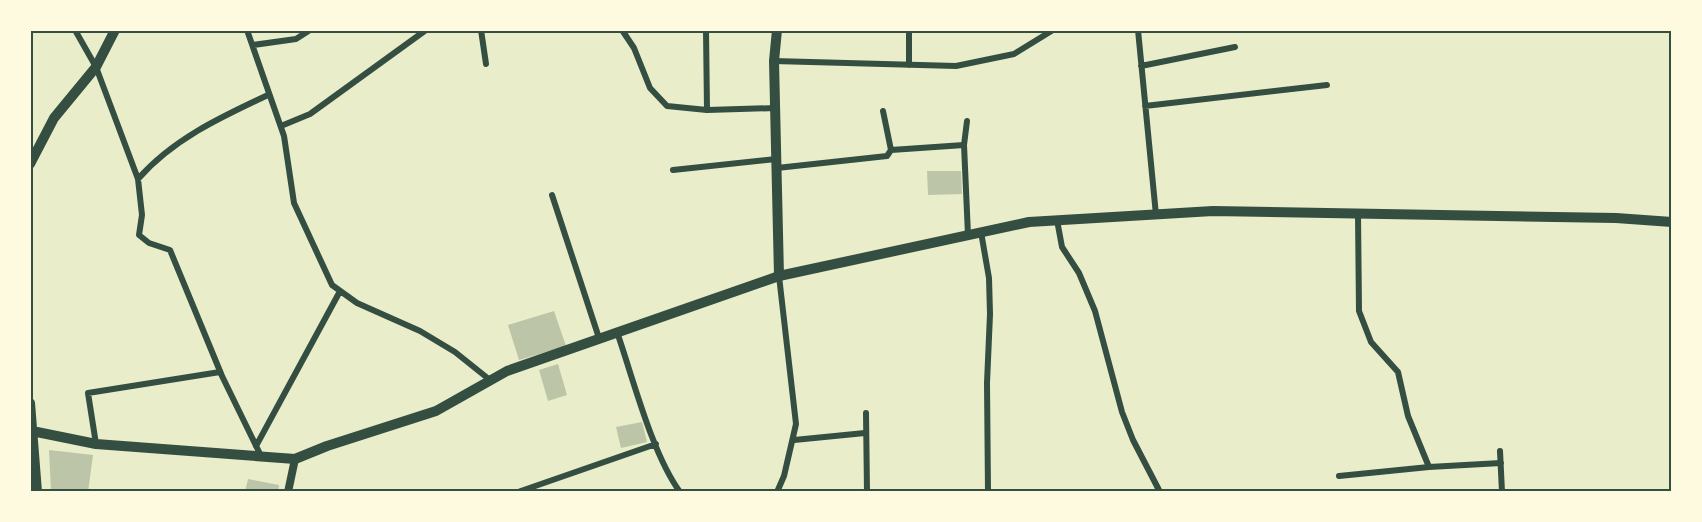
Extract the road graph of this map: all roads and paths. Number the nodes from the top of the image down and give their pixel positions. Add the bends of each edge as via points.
1 (75, 30) edge
2 (114, 30) edge
3 (247, 30) edge
4 (310, 30) edge
5 (426, 30) edge
6 (481, 30) edge
7 (622, 30) edge
8 (706, 30) edge
9 (777, 30) edge
10 (909, 30) edge
11 (1053, 30) edge
12 (1138, 30) edge
13 (253, 45) junction
14 (1235, 47) dead end
15 (774, 61) junction
16 (486, 64) dead end
17 (909, 65) junction
18 (1141, 66) junction
19 (96, 67) junction
20 (1327, 85) dead end
21 (268, 95) junction
22 (1145, 106) junction
23 (775, 108) junction
24 (707, 110) junction
25 (883, 111) dead end
26 (967, 121) dead end
27 (280, 126) junction
28 (964, 146) junction
29 (891, 150) junction
30 (776, 164) junction
31 (30, 165) edge
32 (673, 170) dead end
33 (138, 179) junction
34 (552, 195) dead end
35 (1358, 214) junction
36 (1156, 215) junction
37 (1057, 220) junction
38 (1672, 222) edge
39 (981, 232) junction
40 (968, 235) junction
41 (779, 276) junction
42 (339, 293) junction
43 (616, 332) junction
44 (599, 338) junction
45 (220, 372) junction
46 (490, 380) junction
47 (30, 404) edge
48 (866, 413) dead end
49 (32, 426) edge
50 (865, 433) junction
51 (794, 440) junction
52 (96, 444) junction
53 (656, 444) junction
54 (256, 446) junction
55 (1500, 451) dead end
56 (261, 457) junction
57 (295, 459) junction
58 (1501, 463) junction
59 (1429, 467) junction
60 (1339, 476) dead end
61 (37, 492) edge
62 (288, 492) edge
63 (518, 492) edge
64 (680, 492) edge
65 (777, 492) edge
66 (867, 492) edge
67 (988, 492) edge
68 (1160, 492) edge
69 (1502, 492) edge

1 - 19 street
2 - 19 main road
3 - 13 street
4 - 13 street via 296,39
5 - 27 street via 310,114
6 - 16 street
7 - 24 street via 650,88 667,106
8 - 24 street
9 - 15 main road
10 - 17 street
11 - 17 street via 1014,54 956,66
12 - 18 street
13 - 21 street
14 - 18 street
15 - 17 street
15 - 23 main road
18 - 22 street
19 - 31 main road via 54,118
19 - 33 street
20 - 22 street
21 - 27 street
21 - 33 street via 180,141
22 - 36 street
23 - 24 street
23 - 30 main road
25 - 29 street
26 - 28 street
27 - 42 street via 294,203
28 - 29 street
28 - 40 street
29 - 30 street via 881,158
30 - 32 street
30 - 41 main road
33 - 45 street via 142,215 139,234 149,243 170,250
34 - 44 street
35 - 36 main road via 1213,211
35 - 38 main road
35 - 59 street via 1359,311 1371,342 1398,372 1408,416
36 - 37 main road
37 - 39 main road
37 - 68 street via 1062,248 1079,273 1095,311 1122,412
39 - 40 main road
39 - 67 street via 990,314
40 - 41 main road
41 - 43 main road
41 - 51 street via 795,398
42 - 46 street via 455,352
42 - 54 street
43 - 44 main road
43 - 53 street
44 - 46 main road
45 - 52 street via 88,393
45 - 54 street
46 - 57 main road via 436,411
47 - 49 main road
48 - 50 street
49 - 52 main road
49 - 61 main road
50 - 51 street
50 - 66 street
51 - 65 street
52 - 56 main road
53 - 63 street
53 - 64 street
54 - 56 street
55 - 58 street
56 - 57 main road
57 - 62 street
58 - 59 street
58 - 69 street
59 - 60 street

